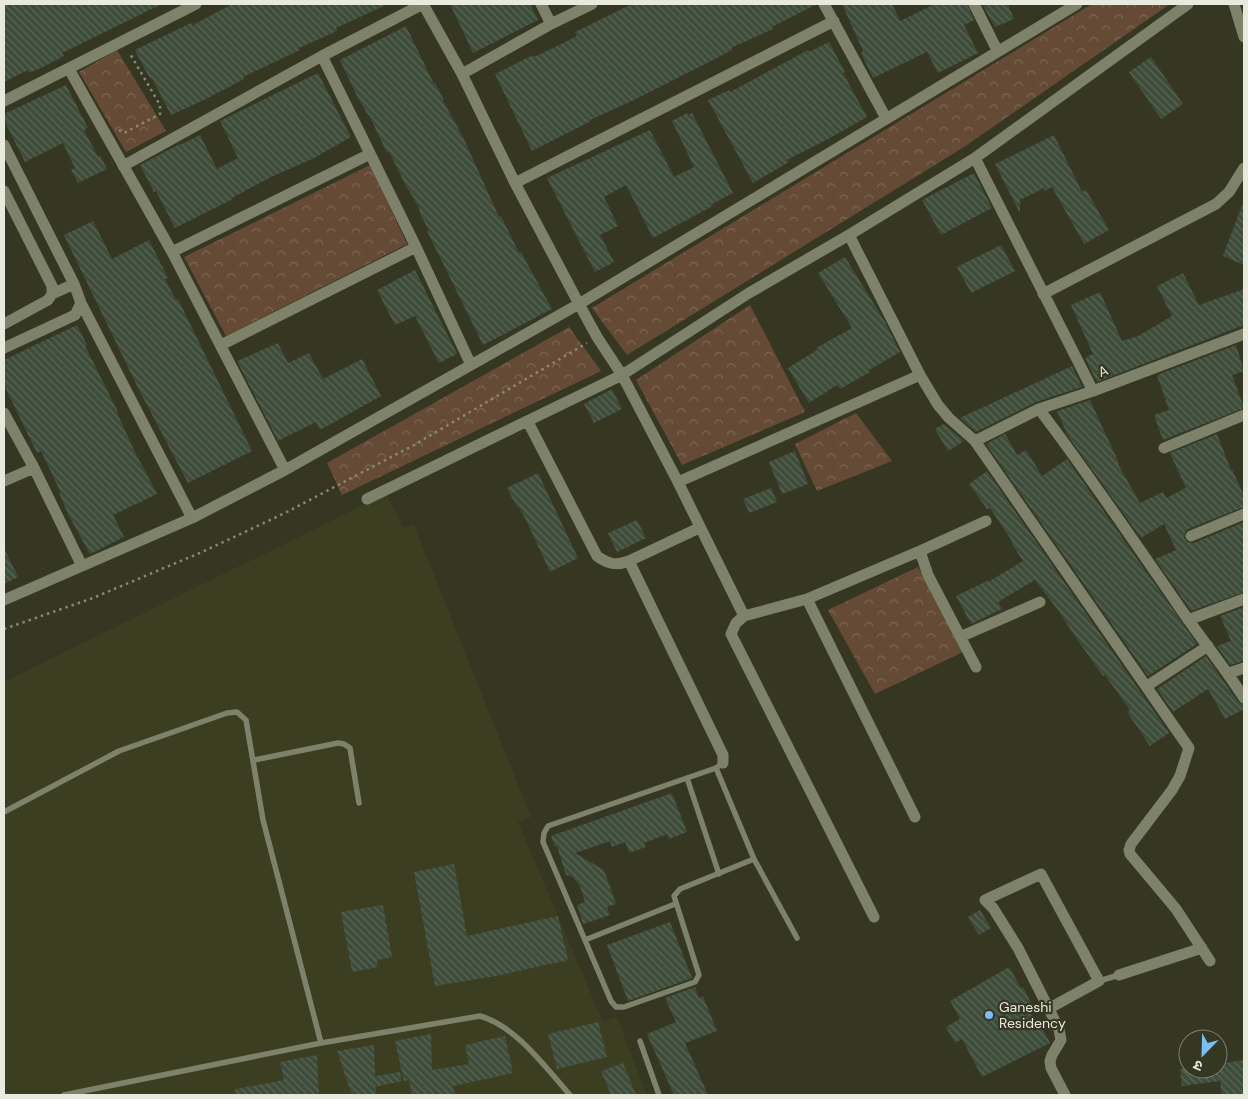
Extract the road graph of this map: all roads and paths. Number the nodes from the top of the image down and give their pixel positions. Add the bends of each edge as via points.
1 (196, 4) edge
2 (423, 4) edge
3 (541, 4) edge
4 (592, 4) edge
5 (824, 4) edge
6 (974, 4) edge
7 (1077, 4) edge
8 (1188, 4) edge
9 (1234, 4) edge
10 (834, 21) junction
11 (551, 24) junction
12 (1244, 37) edge
13 (122, 40) junction
14 (998, 50) junction
15 (322, 56) junction
16 (69, 69) junction
17 (462, 74) junction
18 (4, 101) edge
19 (886, 118) junction
20 (116, 129) dead end
21 (4, 145) edge
22 (370, 154) junction
23 (975, 158) junction
24 (123, 166) junction
25 (1244, 168) edge
26 (515, 183) junction
27 (4, 191) edge
28 (849, 235) junction
29 (416, 247) junction
30 (172, 252) junction
31 (74, 284) junction
32 (52, 294) junction
33 (1043, 294) junction
34 (81, 303) junction
35 (579, 304) junction
36 (4, 324) edge
37 (1244, 334) edge
38 (597, 337) junction
39 (220, 345) junction
40 (4, 348) edge
41 (471, 365) junction
42 (622, 375) junction
43 (920, 375) junction
44 (1093, 391) junction
45 (1039, 409) junction
46 (4, 413) edge
47 (1244, 416) edge
48 (528, 422) junction
49 (975, 441) junction
50 (1164, 448) dead end
51 (34, 468) junction
52 (285, 470) junction
53 (4, 481) edge
54 (678, 482) junction
55 (367, 498) dead end
56 (1244, 514) edge
57 (192, 518) junction
58 (986, 521) dead end
59 (699, 528) junction
60 (1191, 536) dead end
61 (920, 551) junction
62 (629, 562) junction
63 (82, 566) junction
64 (807, 599) junction
65 (1244, 599) edge
66 (4, 600) edge
67 (1040, 602) dead end
68 (744, 616) junction
69 (1188, 620) junction
70 (4, 629) edge
71 (960, 637) junction
72 (1208, 646) junction
73 (976, 667) dead end
74 (1244, 668) edge
75 (1229, 673) junction
76 (1148, 686) junction
77 (1244, 698) edge
78 (254, 760) junction
79 (720, 766) junction
80 (687, 778) junction
81 (359, 803) dead end
82 (4, 812) edge
83 (915, 817) dead end
84 (754, 859) junction
85 (719, 874) junction
86 (675, 904) junction
87 (874, 917) dead end
88 (796, 938) dead end
89 (585, 940) junction
90 (1202, 948) junction
91 (1210, 961) dead end
92 (1119, 975) joint
93 (1099, 981) junction
94 (1048, 1009) junction
95 (640, 1041) dead end
96 (321, 1043) junction
97 (91, 1092) edge
98 (64, 1095) edge
99 (570, 1095) edge
100 (659, 1095) edge
101 (1065, 1095) edge

1 - 13 street
2 - 15 street
2 - 17 street
3 - 11 street
4 - 11 street
5 - 10 street
6 - 14 street
7 - 14 street
8 - 23 street
9 - 12 street
10 - 19 street
10 - 26 street
11 - 17 street
13 - 16 street
13 - 20 path via 160,105 160,114 124,133
14 - 19 street
15 - 22 street
15 - 24 street
16 - 18 street
16 - 24 street
17 - 26 street
19 - 35 street
21 - 31 street
22 - 29 street
22 - 30 street
23 - 28 street
23 - 33 street
24 - 30 street
25 - 33 street via 1229,192 1216,204
26 - 35 street
27 - 32 street via 52,286
28 - 42 street via 749,293
28 - 43 street
29 - 39 street
29 - 41 street
30 - 39 street
31 - 32 street
31 - 34 street
32 - 36 street via 48,300
33 - 44 street
34 - 40 street via 75,316
34 - 57 street
35 - 38 street
35 - 41 street
37 - 44 street, A
38 - 42 street
38 - 70 path via 414,445 285,513 93,598
39 - 52 street
41 - 52 street
42 - 48 street
42 - 54 street
43 - 49 street via 938,405
43 - 54 street
44 - 45 street, A
45 - 49 street, A
45 - 69 street
46 - 51 street
47 - 50 street
48 - 55 street
48 - 62 street via 597,556 612,564
49 - 76 street
51 - 53 street
51 - 63 street
52 - 57 street
54 - 59 street
56 - 60 street
57 - 63 street
58 - 61 street
59 - 62 street
59 - 68 street
61 - 64 street
61 - 71 street via 928,575
62 - 79 street via 723,755
63 - 66 street
64 - 68 street
64 - 83 street
65 - 69 street
67 - 71 street
68 - 87 street via 731,634
69 - 72 street
71 - 73 street
72 - 75 street
72 - 76 street
74 - 75 street
75 - 77 street
76 - 90 street via 1189,748 1172,790 1129,850
78 - 81 lane via 344,744 350,748
78 - 82 lane via 246,720 237,712 227,713 119,751
78 - 96 lane via 264,820
79 - 80 lane
79 - 84 lane
80 - 85 lane
80 - 89 lane via 548,826 544,832 543,842
84 - 85 lane
84 - 88 lane
85 - 86 lane via 680,889 674,896
86 - 89 lane
86 - 89 lane via 698,970 696,982 624,1007 616,1006
90 - 91 street
90 - 92 street
92 - 93 lane
93 - 94 street
93 - 94 street via 1042,874 985,900 1018,948
94 - 101 street via 1062,1037 1052,1055 1051,1068
95 - 100 lane
96 - 97 lane
96 - 99 lane via 480,1016 493,1020 513,1034
97 - 98 lane

